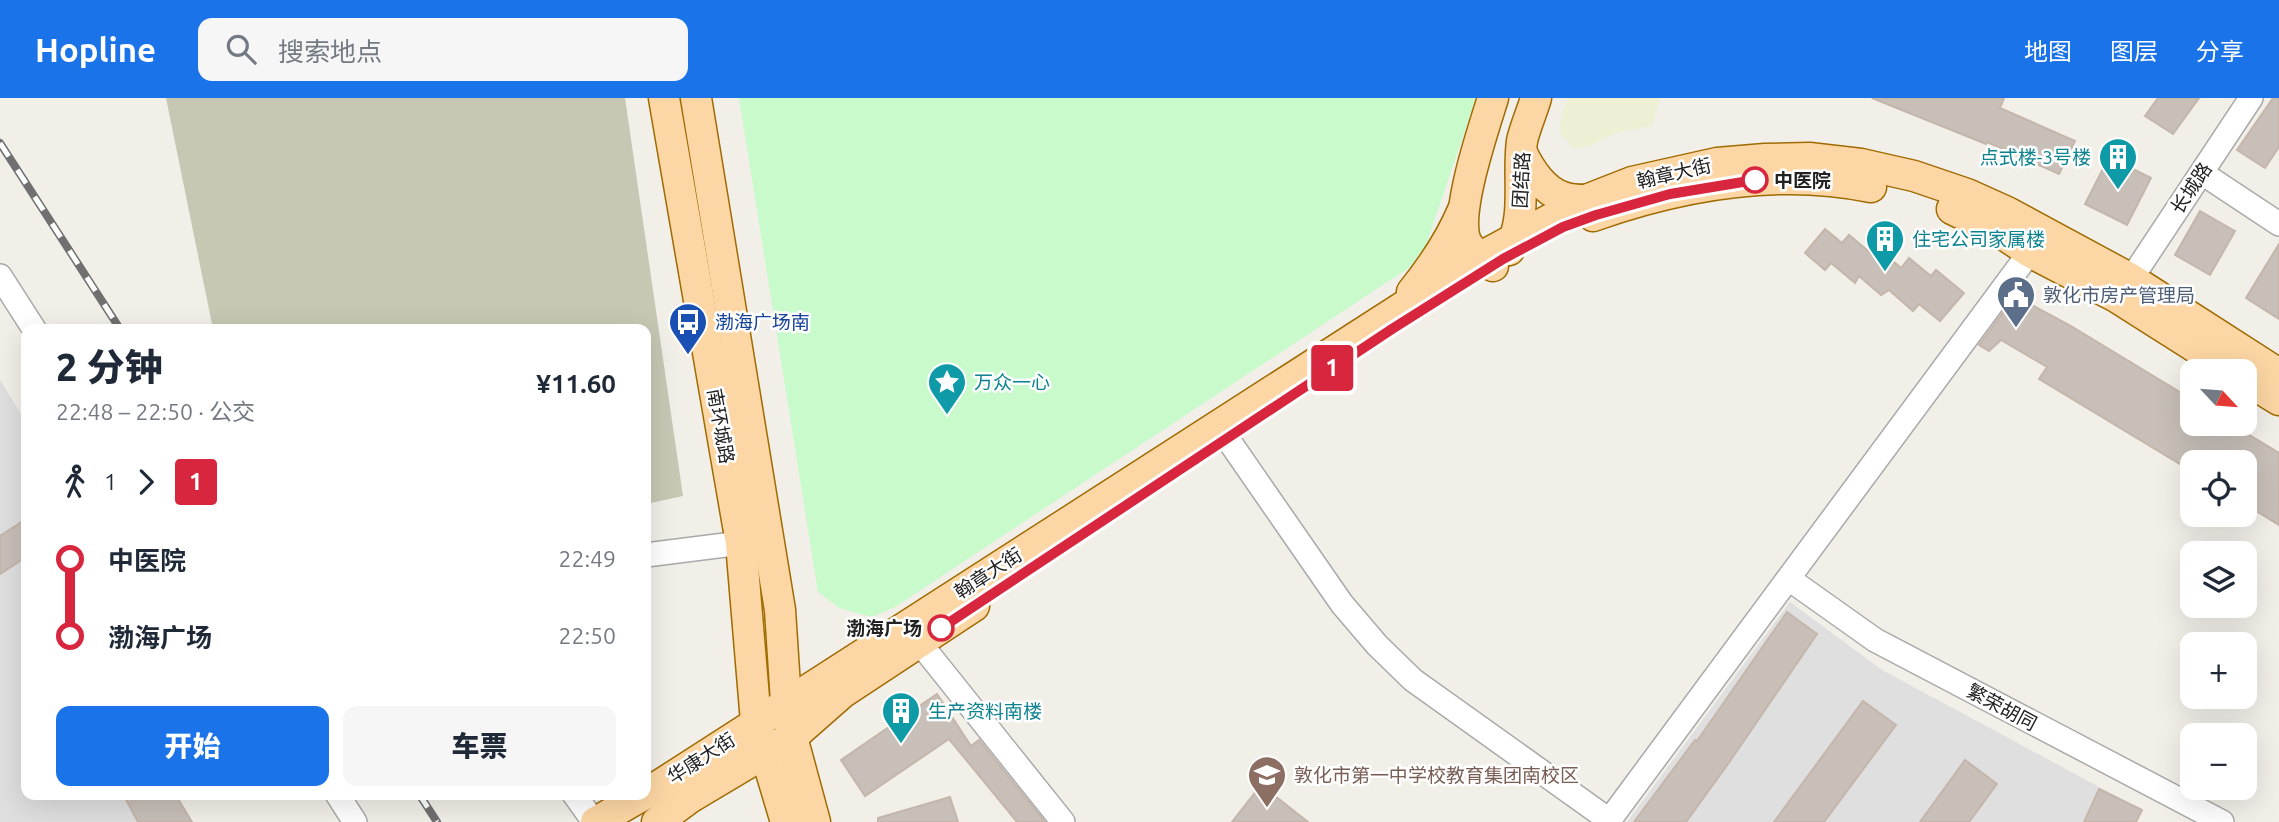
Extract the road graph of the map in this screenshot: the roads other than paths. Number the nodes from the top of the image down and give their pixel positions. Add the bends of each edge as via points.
1 (664, 98) edge
2 (696, 98) edge
3 (1493, 98) edge
4 (1536, 98) edge
5 (2251, 98) edge
6 (1522, 153) junction
7 (2202, 173) junction
8 (1586, 201) junction
9 (1465, 206) junction
10 (2279, 223) edge
11 (2030, 252) junction
12 (1498, 255) junction
13 (0, 276) edge
14 (2131, 279) junction
15 (1396, 312) junction
16 (31, 324) edge
17 (2214, 359) edge
18 (2279, 374) edge
19 (2258, 387) edge
20 (2279, 400) edge
21 (1227, 438) junction
22 (741, 543) junction
23 (651, 554) edge
24 (1789, 579) junction
25 (919, 642) junction
26 (786, 702) junction
27 (756, 722) junction
28 (792, 737) junction
29 (765, 755) junction
30 (651, 790) edge
31 (341, 800) edge
32 (579, 800) edge
33 (634, 800) edge
34 (2194, 815) edge
35 (1609, 821) edge
36 (355, 822) edge
37 (595, 822) edge
38 (657, 822) edge
39 (786, 822) edge
40 (815, 822) edge
41 (1063, 822) edge
42 (2222, 822) edge

1 - 22 main road, 南环城路
2 - 26 main road, 南环城路 via 780,610
3 - 9 main road
4 - 6 main road, 团结路
5 - 7 street, 长城路
6 - 8 main road via 1543,184 1562,197
6 - 12 main road, 团结路
7 - 10 street
7 - 14 street, 长城路
8 - 12 main road, 翰章大街
8 - 14 main road, 翰章大街 via 1632,182 1717,163 1809,158 1861,164 1967,194
9 - 12 main road via 1464,237
9 - 15 main road via 1435,263
11 - 12 main road, 翰章大街 via 1954,210 1905,194 1856,184 1762,179 1670,194 1596,215
11 - 17 main road, 翰章大街 via 2118,298
11 - 24 street
12 - 15 main road, 翰章大街
12 - 21 main road, 翰章大街
13 - 16 street
14 - 18 main road, 翰章大街
15 - 26 main road, 翰章大街
19 - 20 main road
21 - 25 main road, 翰章大街
21 - 35 street via 1342,604 1377,645 1413,680
22 - 23 street
22 - 27 main road, 南环城路
24 - 34 street, 繁荣胡同 via 1875,640
24 - 35 street
25 - 28 main road, 翰章大街 via 842,693
25 - 41 street
26 - 27 main road, 翰章大街
26 - 28 main road, 南环城路
27 - 29 main road, 南环城路
27 - 30 main road, 华康大街
28 - 29 main road, 华康大街
28 - 40 main road, 南环城路
29 - 38 main road, 华康大街
29 - 39 main road, 南环城路
31 - 36 street
32 - 37 street
33 - 37 main road, 华康大街
34 - 42 street, 繁荣胡同

